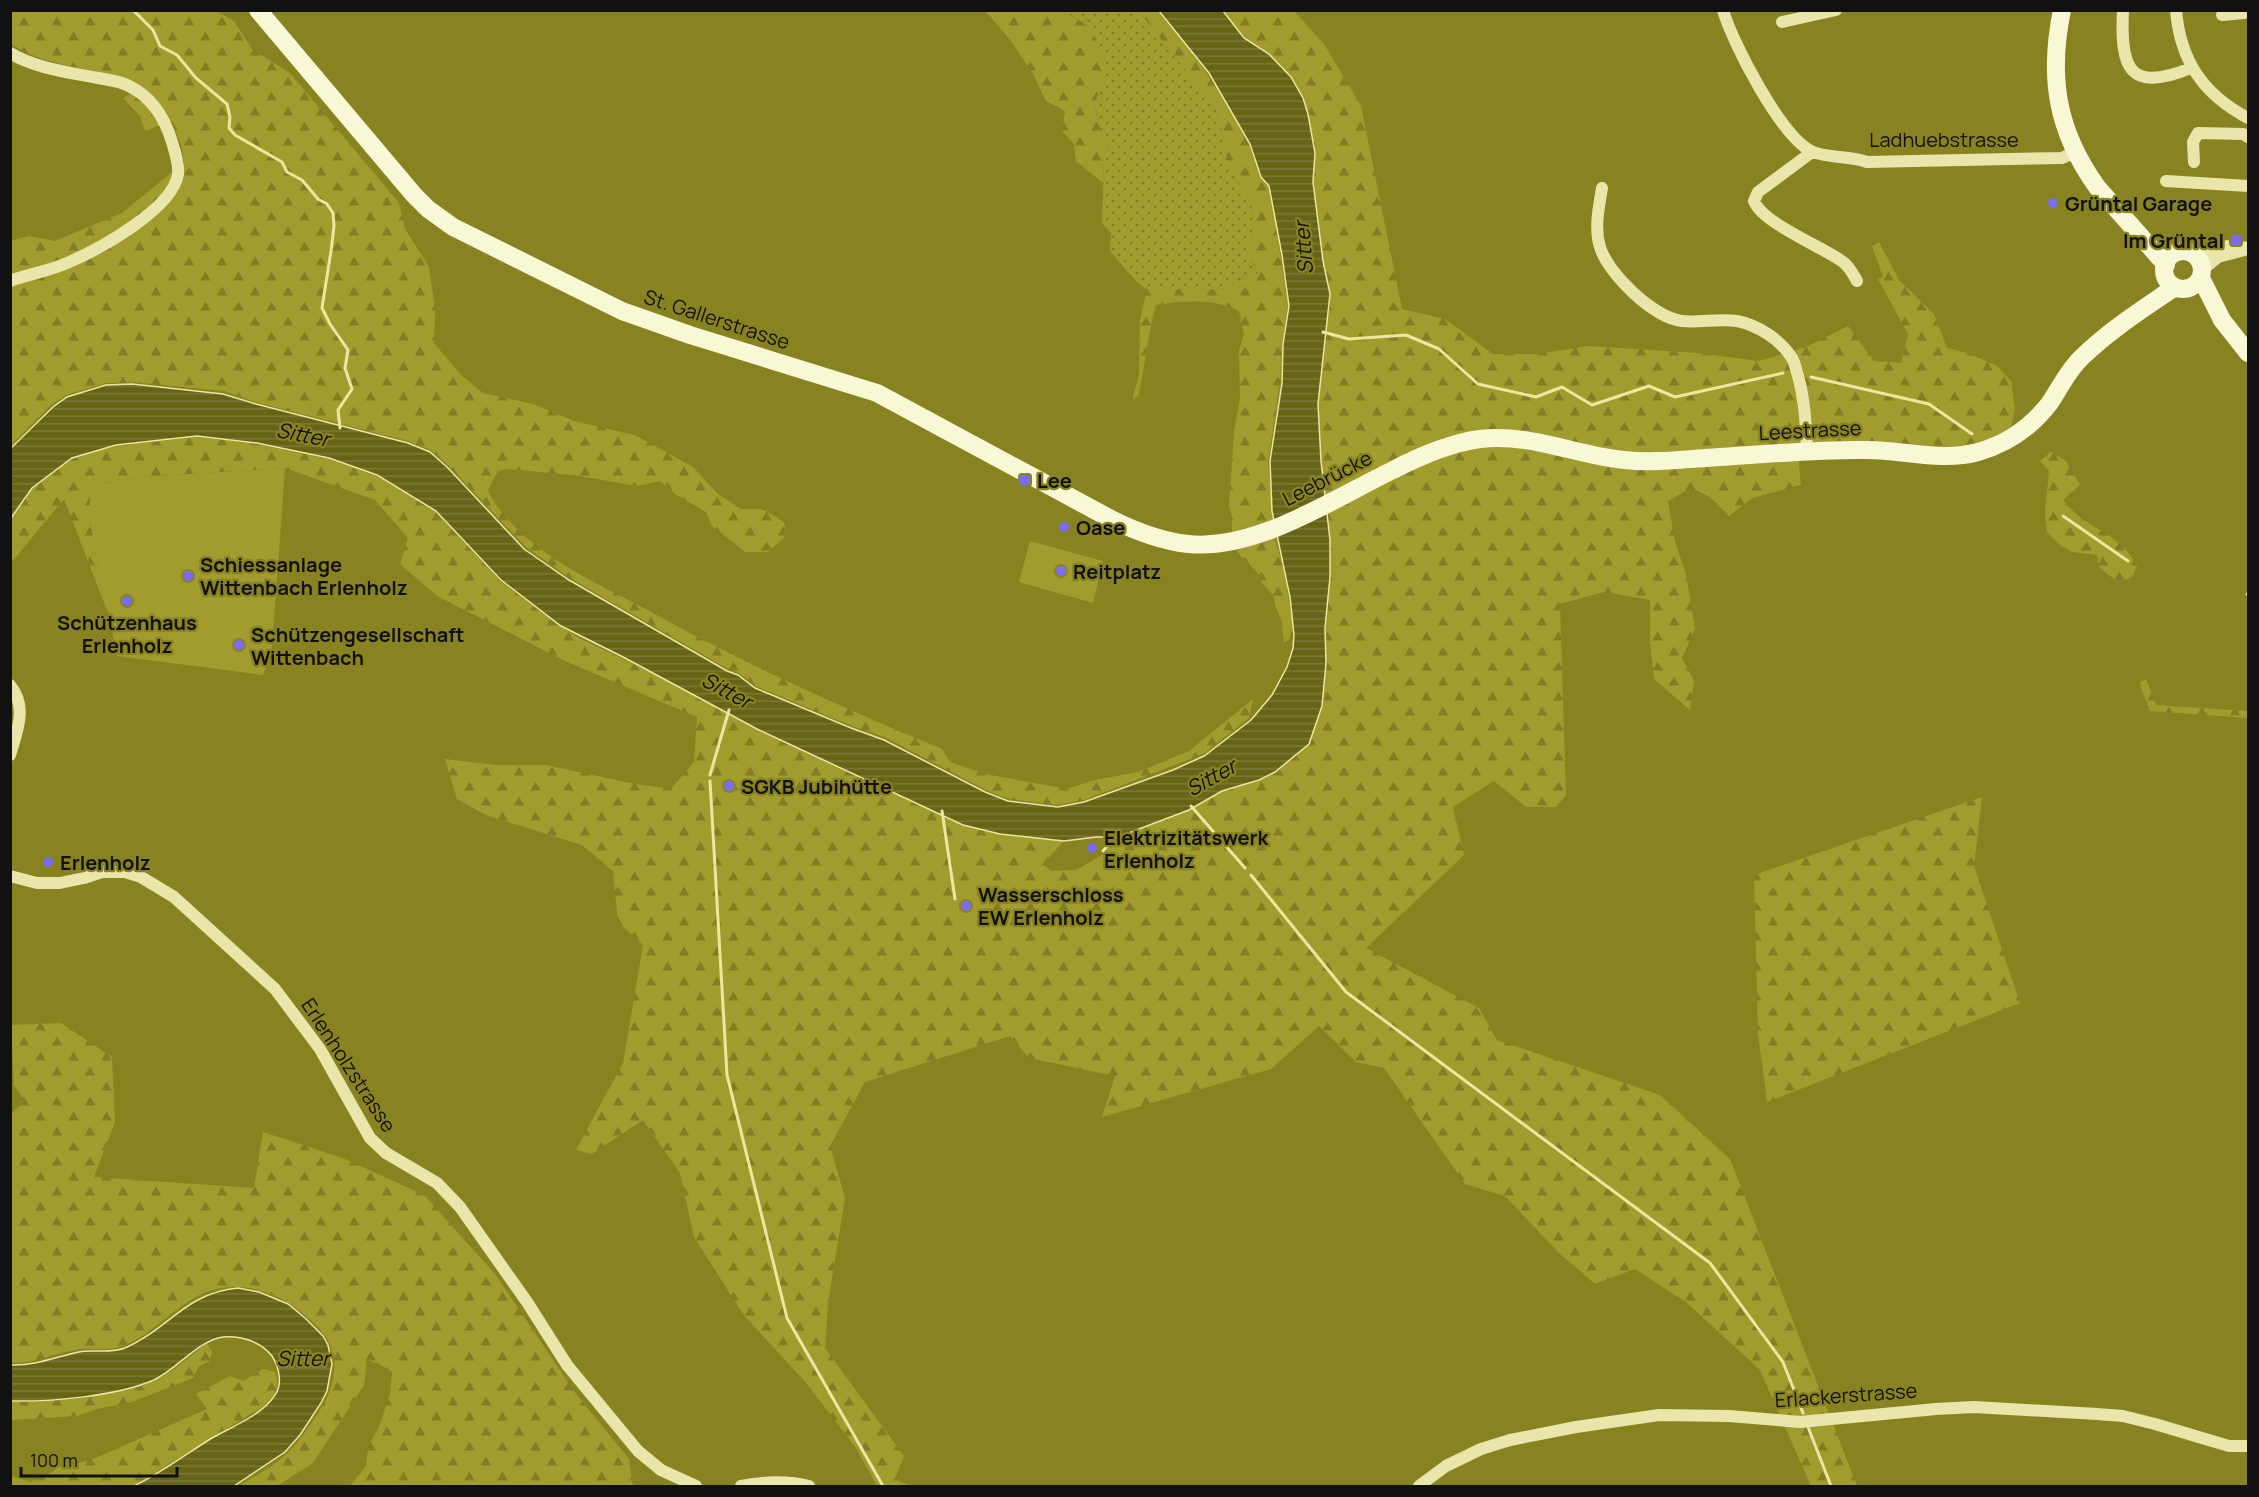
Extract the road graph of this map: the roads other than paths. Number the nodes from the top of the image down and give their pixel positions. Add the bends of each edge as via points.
1 (258, 10) edge
2 (1723, 10) edge
3 (1836, 10) edge
4 (2062, 10) edge
5 (2123, 10) edge
6 (2176, 10) edge
7 (2243, 10) edge
8 (2222, 15) dead end
9 (1782, 22) dead end
10 (10, 53) edge
11 (2192, 68) junction
12 (2248, 118) edge
13 (2248, 137) edge
14 (1812, 152) junction
15 (2075, 152) junction
16 (2194, 162) dead end
17 (2166, 181) dead end
18 (2248, 186) edge
19 (1602, 188) dead end
20 (2248, 248) edge
21 (2183, 271) junction
22 (10, 281) edge
23 (1857, 281) dead end
24 (2248, 353) edge
25 (1433, 452) joint
26 (1807, 452) junction
27 (1239, 541) joint
28 (10, 685) edge
29 (10, 755) edge
30 (10, 876) edge
31 (2248, 1446) edge
32 (696, 1486) edge
33 (741, 1486) edge
34 (809, 1486) edge
35 (1419, 1486) edge

1 - 27 street, St. Gallerstrasse via 414,195 453,227 644,320 877,393 1142,533 1189,544
2 - 14 street via 1768,104 1786,129
3 - 9 street
4 - 15 street via 2056,43 2056,83 2062,117
5 - 11 street via 2123,50 2135,73 2151,78
6 - 11 street via 2181,40
7 - 8 street via 2244,13
10 - 22 street via 39,66 118,82 138,91 163,118 178,172 167,198 122,234 67,263
11 - 12 street via 2218,98
13 - 16 street via 2198,133 2193,142
14 - 15 street, Ladhuebstrasse via 1867,162 2062,158
14 - 23 street via 1758,192 1756,207 1845,263
15 - 21 street via 2097,187 2142,240
17 - 18 street
19 - 26 street via 1600,249 1632,291 1653,309 1681,321 1736,321 1759,329 1793,359 1804,400
20 - 21 street
21 - 24 street via 2211,313 2222,320
21 - 26 street, Leestrasse via 2080,359 2038,416 1998,446 1958,456 1868,450
25 - 26 street, Leestrasse via 1462,442 1504,438 1642,461
25 - 27 street, Leebrücke via 1286,523
28 - 29 street via 18,696 21,714
30 - 32 street, Erlenholzstrasse via 37,883 60,883 102,872 125,872 174,897 274,989 320,1049 370,1138 386,1154 437,1183 460,1207 567,1365 638,1451 661,1470
31 - 35 street, Erlackerstrasse via 2229,1446 2138,1420 2097,1413 1974,1407 1800,1422 1659,1415 1510,1440 1446,1466
33 - 34 street via 792,1482

